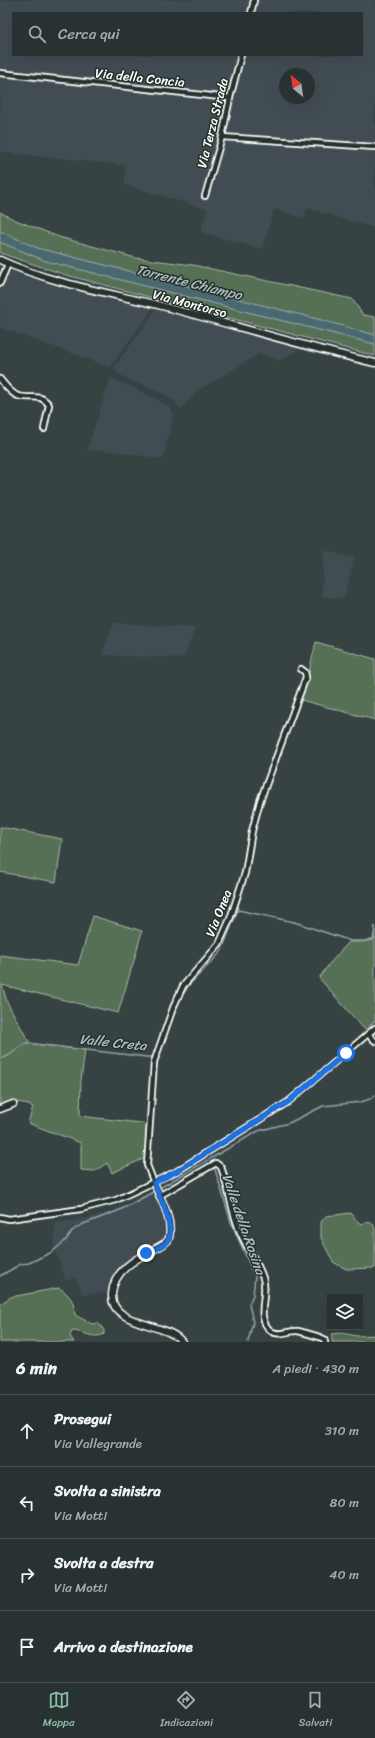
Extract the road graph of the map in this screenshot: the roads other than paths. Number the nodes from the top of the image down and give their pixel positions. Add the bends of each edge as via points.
1 (254, 0) edge
2 (251, 12) edge
3 (241, 56) edge
4 (0, 73) edge
5 (230, 98) junction
6 (222, 137) junction
7 (375, 147) edge
8 (205, 196) dead end
9 (0, 260) edge
10 (8, 264) junction
11 (0, 283) edge
12 (375, 364) edge
13 (0, 379) edge
14 (44, 429) dead end
15 (301, 669) dead end
16 (375, 1028) edge
17 (368, 1034) junction
18 (375, 1041) edge
19 (13, 1104) dead end
20 (0, 1109) edge
21 (155, 1184) junction
22 (159, 1194) junction
23 (0, 1217) edge
24 (182, 1342) edge
25 (325, 1342) edge

1 - 2 street
3 - 5 street, Via Terza Strada
4 - 5 street, Via della Concia
5 - 6 street, Via Terza Strada
6 - 7 street
6 - 8 street, Via Terza Strada
9 - 10 main road, Via Montorso
10 - 11 street
10 - 12 main road, Via Montorso via 65,283
13 - 14 street via 19,396 37,396 46,400 49,405
15 - 21 street, Via Onea via 306,677 260,801 245,873 230,919 219,944 183,986 154,1062 147,1165
16 - 17 street
17 - 18 street
17 - 21 street via 288,1102
19 - 20 main road
21 - 22 main road
21 - 23 street via 82,1210 9,1219
22 - 24 main road via 170,1229 168,1241 129,1264 113,1285 112,1300 119,1312 125,1316 168,1331
22 - 25 street via 214,1165 221,1167 240,1232 264,1279 262,1306 265,1322 276,1333 297,1331 320,1337

